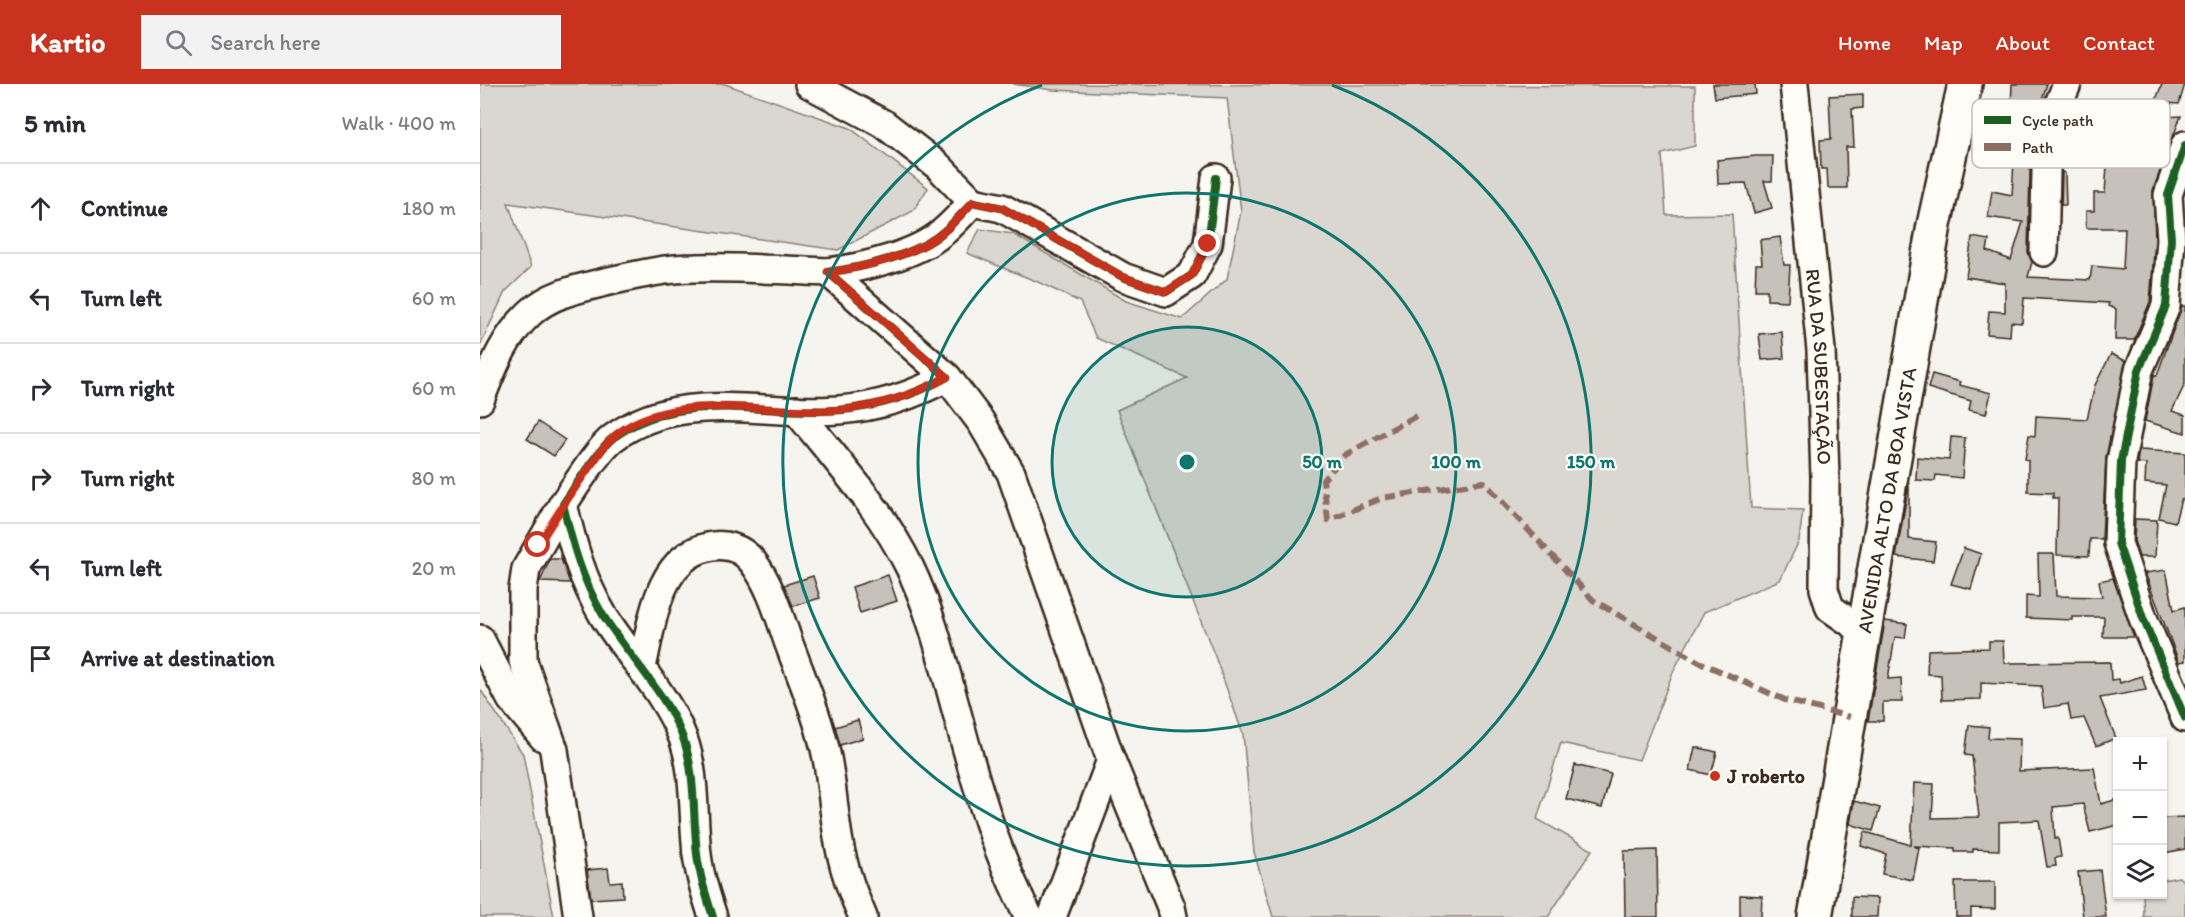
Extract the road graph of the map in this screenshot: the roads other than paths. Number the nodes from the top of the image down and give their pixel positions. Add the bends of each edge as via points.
1 (809, 84) edge
2 (1794, 84) edge
3 (1965, 84) edge
4 (2067, 84) edge
5 (2061, 99) edge
6 (2185, 145) edge
7 (2046, 168) edge
8 (1216, 178) dead end
9 (973, 202) junction
10 (2044, 252) dead end
11 (828, 272) junction
12 (947, 377) junction
13 (480, 399) edge
14 (796, 410) junction
15 (563, 504) junction
16 (1863, 631) junction
17 (480, 639) edge
18 (642, 667) junction
19 (2185, 718) edge
20 (554, 750) junction
21 (1111, 760) junction
22 (578, 917) edge
23 (713, 917) edge
24 (863, 917) edge
25 (1029, 917) edge
26 (1052, 917) edge
27 (1173, 917) edge
28 (1815, 917) edge

1 - 9 street via 884,124 938,166
2 - 16 street, RUA DA SUBESTAÇÃO via 1821,350 1824,589 1830,608
3 - 16 main road, AVENIDA ALTO DA BOA VISTA via 1934,225
4 - 5 street
6 - 19 street via 2168,195 2171,239 2166,306 2139,370 2121,462 2118,543
7 - 10 street
8 - 9 street via 1208,244 1192,275 1166,292 1123,277 1002,208
9 - 11 street via 942,234 915,248 884,262
11 - 12 street
11 - 13 street via 694,268 636,275 572,290 540,306 516,328 499,351
12 - 14 street via 893,402 838,410
12 - 21 street via 981,422 1011,473
14 - 15 street via 705,408 651,416 610,440
14 - 25 street via 859,490 910,568 945,664 991,831
15 - 18 street via 585,580 604,616
15 - 20 street via 530,561 523,589 523,661
16 - 28 main road, AVENIDA ALTO DA BOA VISTA
17 - 20 street via 511,699
18 - 23 street via 669,706 683,739 693,785 698,867
18 - 24 street via 657,605 666,579 676,565 690,553 716,545 731,547 753,562 765,583 818,722 841,852
20 - 22 street
21 - 26 street
21 - 27 street

